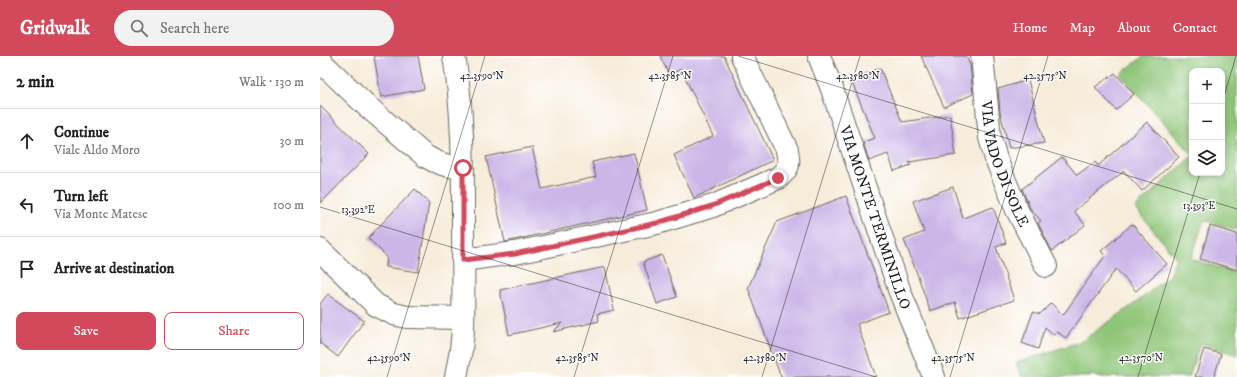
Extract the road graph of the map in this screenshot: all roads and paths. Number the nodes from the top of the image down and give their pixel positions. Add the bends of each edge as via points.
1 (454, 56) edge
2 (742, 56) edge
3 (819, 56) edge
4 (982, 56) edge
5 (320, 61) edge
6 (463, 168) junction
7 (320, 250) edge
8 (463, 260) junction
9 (1046, 266) dead end
10 (463, 318) junction
11 (456, 377) edge
12 (934, 377) edge

1 - 6 street via 460,98
2 - 8 street via 787,150 790,161 778,178 712,206 657,223 515,254
3 - 12 street, VIA MONTE TERMINILLO via 837,102 900,292
4 - 9 street, VIA VADO DI SOLE via 990,138 996,159 1017,210
5 - 6 street via 425,156 448,166
6 - 8 street
7 - 10 street via 384,310 407,317
8 - 10 street
10 - 11 street

